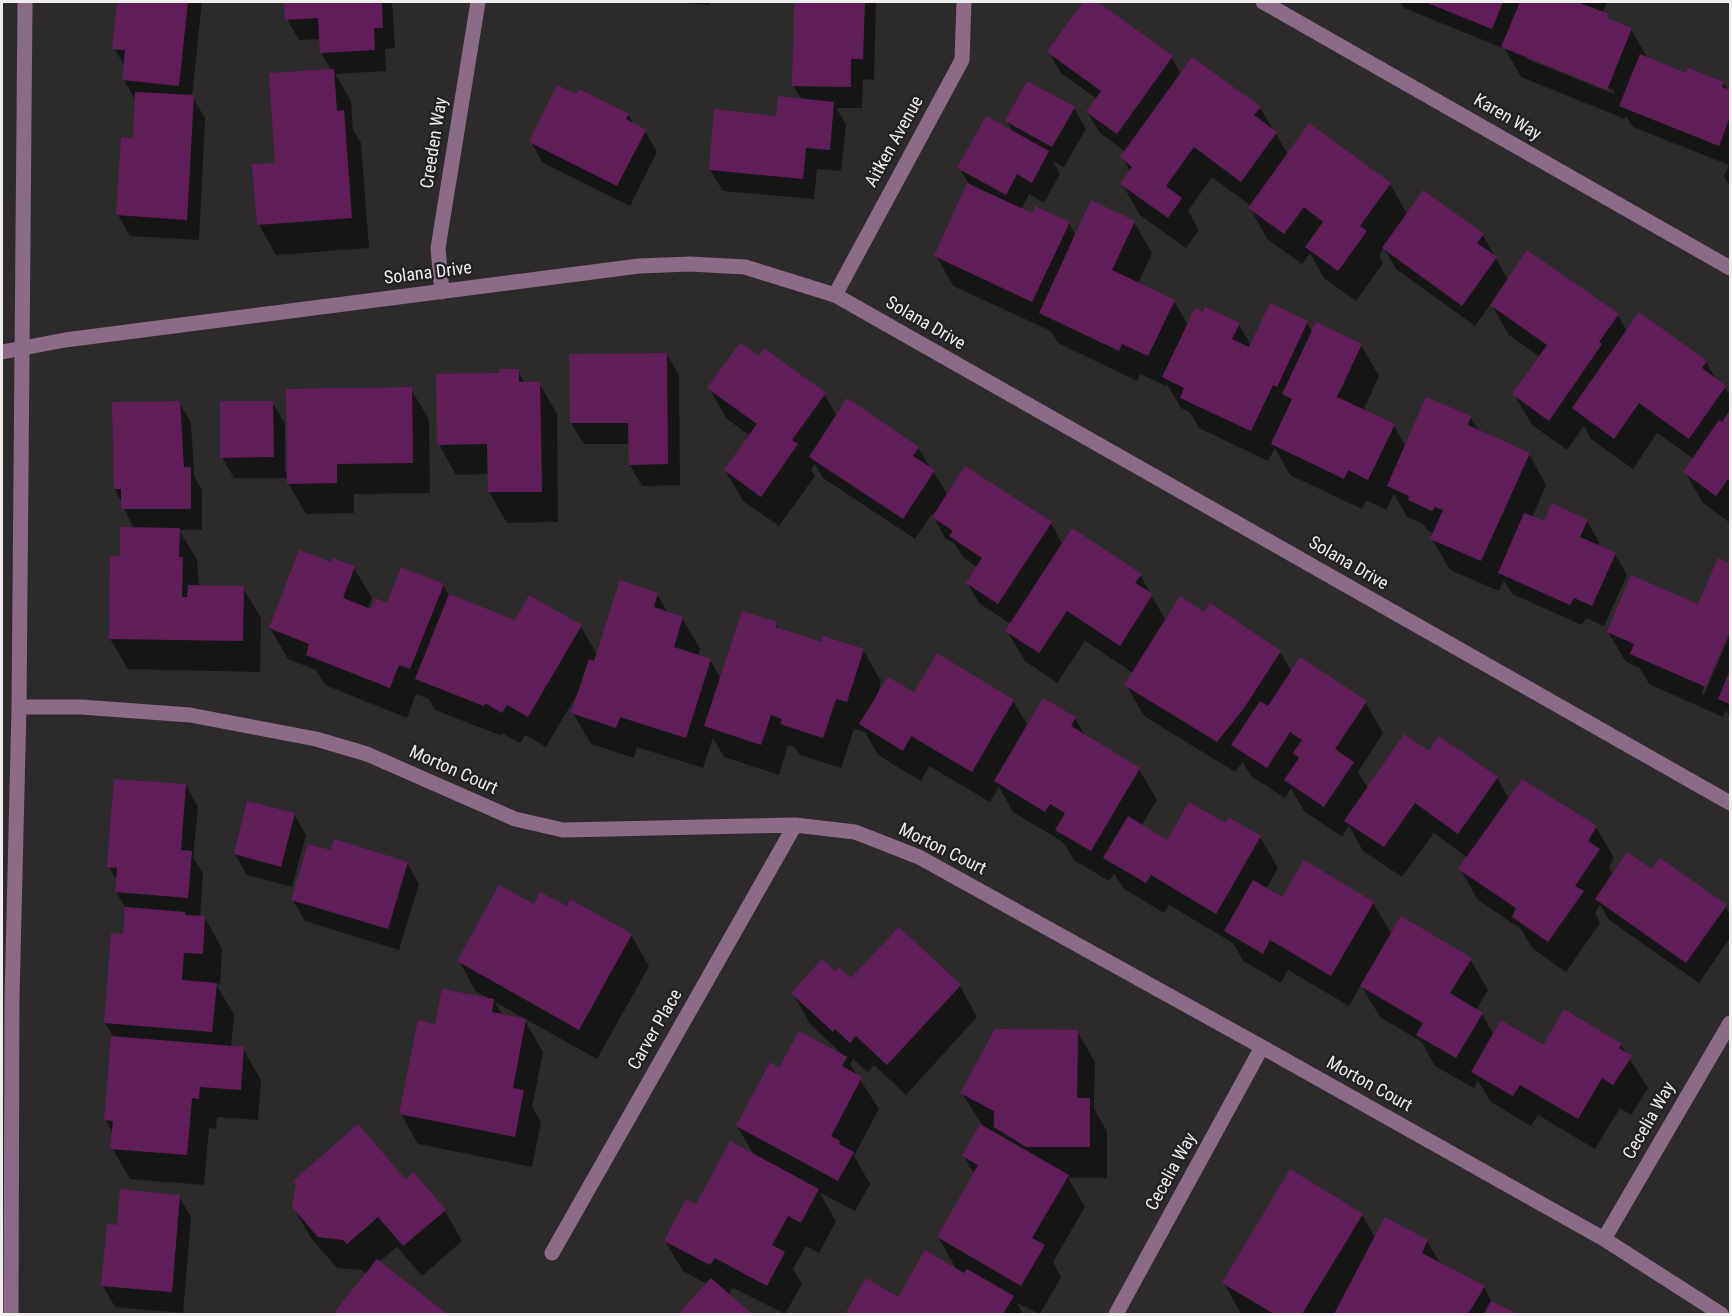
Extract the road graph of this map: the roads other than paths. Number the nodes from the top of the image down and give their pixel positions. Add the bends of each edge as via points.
1 (25, 2) edge
2 (477, 2) edge
3 (964, 2) edge
4 (1263, 2) edge
5 (1731, 268) edge
6 (442, 292) junction
7 (835, 295) junction
8 (22, 348) junction
9 (2, 352) edge
10 (19, 707) junction
11 (1731, 803) edge
12 (795, 825) junction
13 (1731, 1023) edge
14 (1262, 1047) junction
15 (7, 1051) edge
16 (1604, 1239) junction
17 (552, 1253) dead end
18 (11, 1314) edge
19 (1116, 1314) edge
20 (1721, 1314) edge

1 - 8 street
2 - 6 street, Creeden Way via 438,248
3 - 7 street, Aitken Avenue via 962,60
4 - 5 street, Karen Way
6 - 7 street, Solana Drive via 639,266 690,264 746,267
6 - 8 street, Solana Drive
7 - 11 street, Solana Drive
8 - 9 street, Solana Drive
8 - 10 street
10 - 12 street, Morton Court via 81,707 190,716 316,739 367,754 515,819 563,831
10 - 15 street
12 - 14 street, Morton Court via 855,832 919,857
12 - 17 street, Carver Place
13 - 16 street, Cecelia Way
14 - 16 street, Morton Court
14 - 19 street, Cecelia Way
15 - 18 street
16 - 20 street, Morton Court

